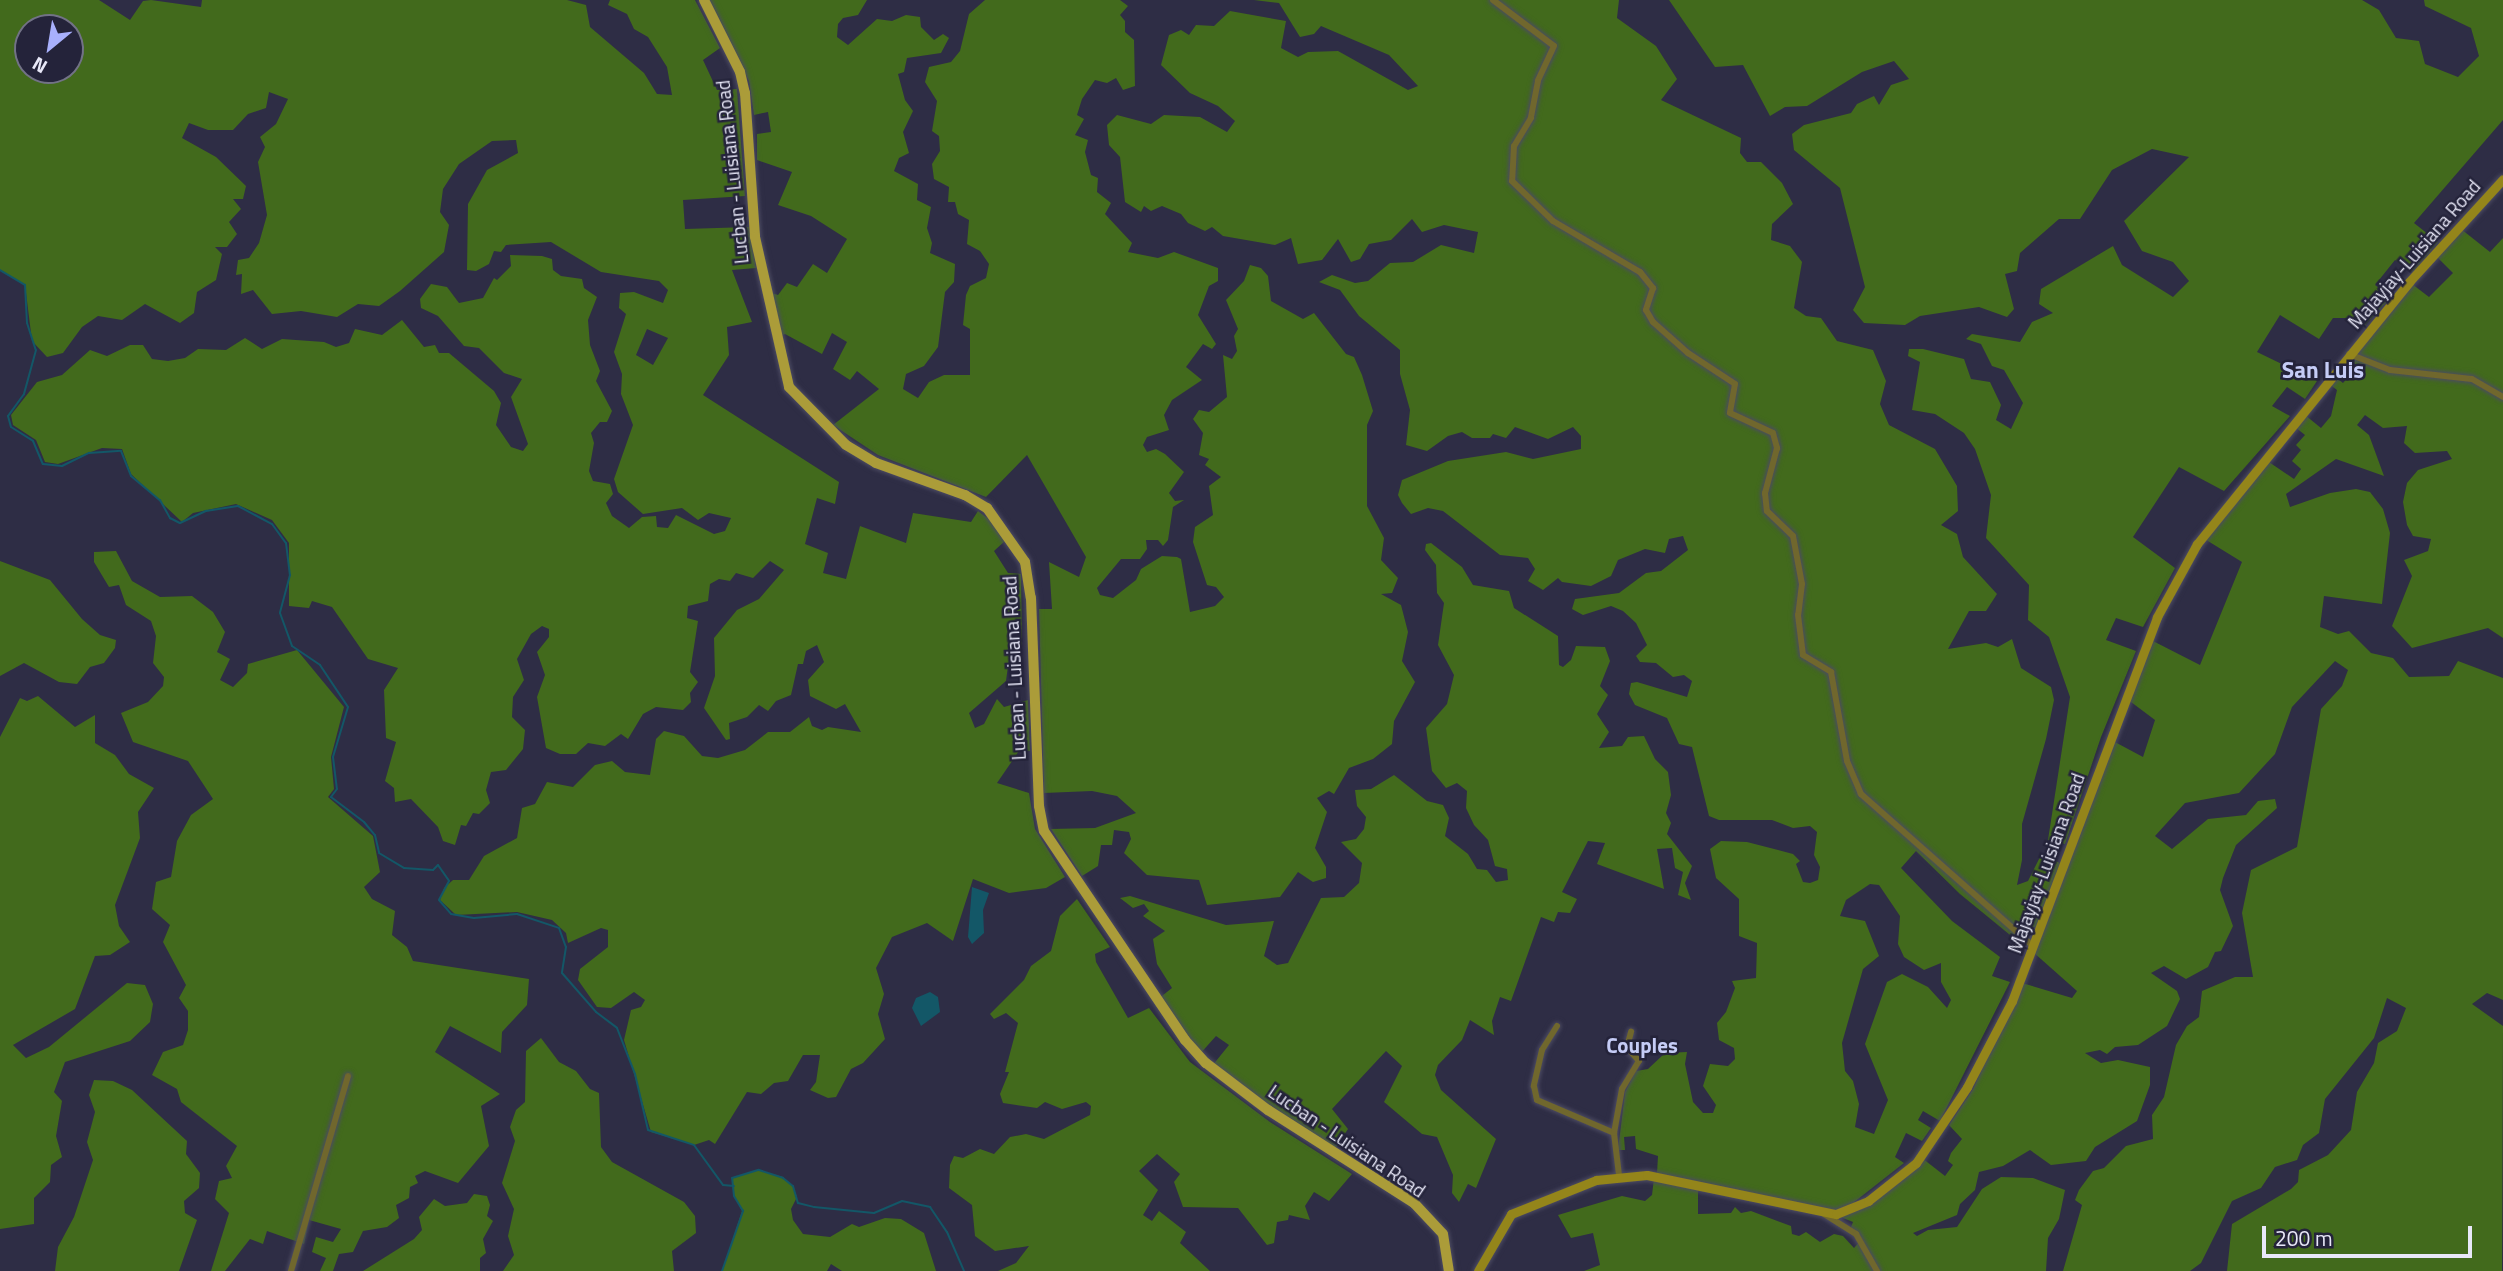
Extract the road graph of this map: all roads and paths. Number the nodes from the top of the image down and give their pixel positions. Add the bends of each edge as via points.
1 (704, 0) edge
2 (1493, 0) edge
3 (2503, 178) edge
4 (2349, 354) junction
5 (2503, 397) edge
6 (2034, 947) junction
7 (1557, 1026) dead end
8 (1631, 1032) dead end
9 (348, 1076) dead end
10 (1614, 1133) junction
11 (1619, 1175) junction
12 (1823, 1213) junction
13 (291, 1271) edge
14 (1449, 1271) edge
15 (1478, 1271) edge
16 (1877, 1271) edge

1 - 14 main road, Lucban - Luisiana Road via 740,72 745,93 755,237 789,387 846,445 987,508 1025,562 1044,831 1185,1040 1206,1063 1268,1110 1414,1203 1448,1249
2 - 6 street via 1554,46 1538,81 1531,118 1514,146 1513,181 1553,221 1640,272 1653,288 1646,310 1653,322 1688,353 1735,384 1730,413 1773,433 1777,448 1765,493 1767,510 1793,536 1802,584 1798,615 1803,655 1832,673 1847,761 1861,794
3 - 4 street, Majayjay-Luisiana Road
4 - 5 street via 2390,370 2472,379
4 - 6 street, Majayjay-Luisiana Road via 2224,506 2157,617
6 - 12 street, Majayjay-Luisiana Road via 1968,1087 1916,1163 1868,1200 1836,1214
7 - 10 street via 1542,1050 1534,1086 1537,1100
8 - 10 street via 1628,1047 1639,1061 1622,1089
9 - 13 street
10 - 11 street
11 - 12 street, Majayjay-Luisiana Road via 1690,1183
11 - 15 street, Majayjay-Luisiana Road via 1511,1214
12 - 16 street via 1856,1234

